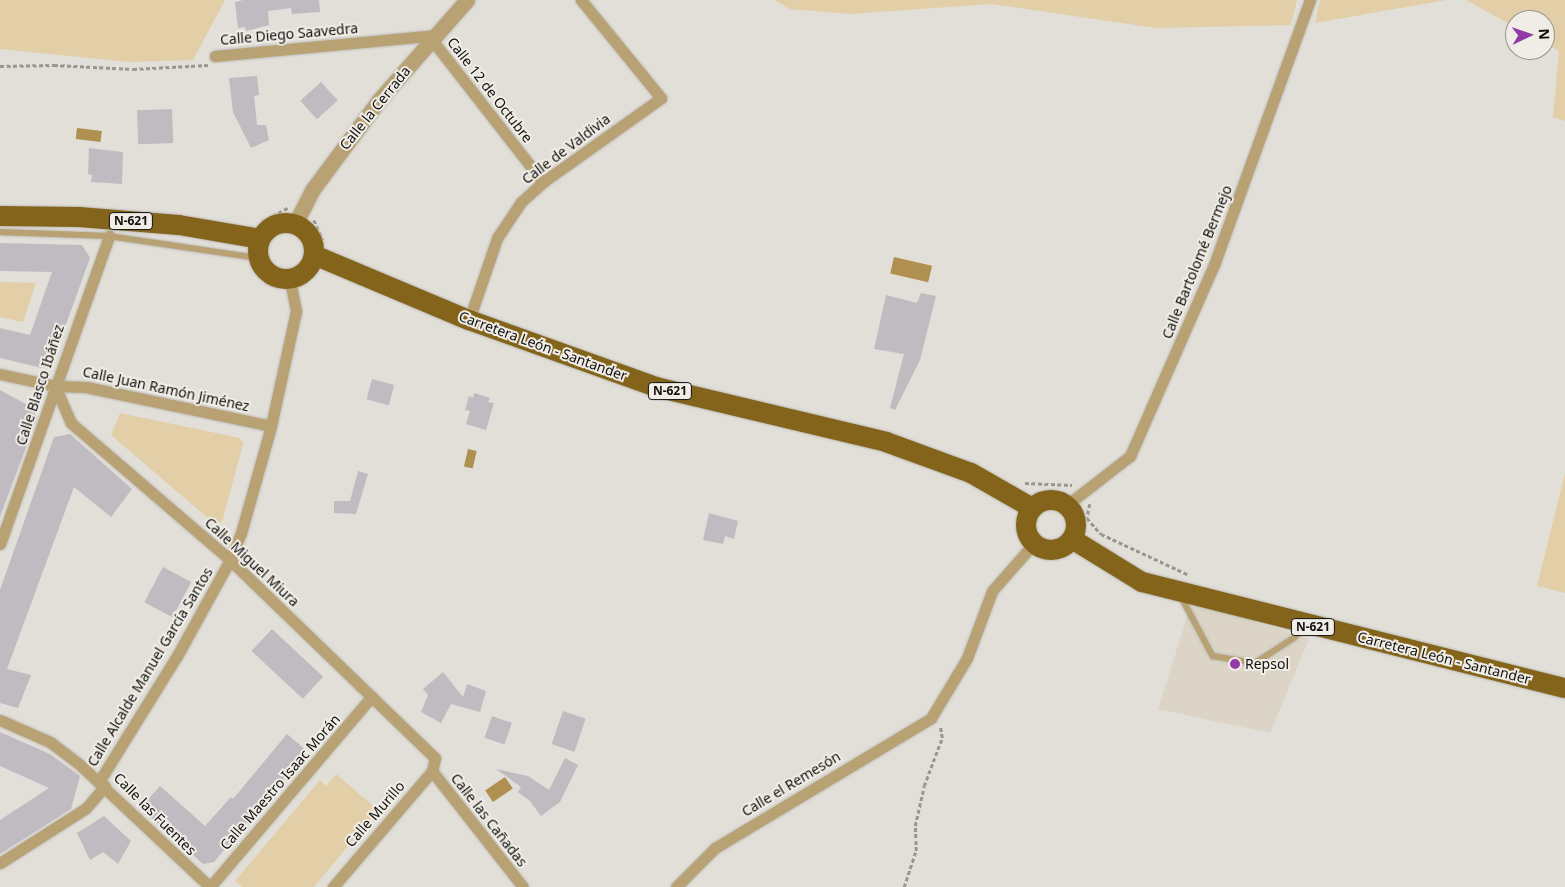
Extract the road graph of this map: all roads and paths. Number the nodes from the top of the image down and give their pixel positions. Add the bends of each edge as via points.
1 (468, 0) edge
2 (581, 0) edge
3 (1310, 0) edge
4 (434, 37) junction
5 (215, 56) joint
6 (0, 66) edge
7 (543, 182) junction
8 (0, 216) edge
9 (295, 224) junction
10 (0, 232) edge
11 (109, 236) junction
12 (259, 248) junction
13 (314, 255) junction
14 (290, 279) junction
15 (469, 320) junction
16 (0, 374) edge
17 (55, 386) junction
18 (271, 426) junction
19 (1067, 505) junction
20 (1032, 508) junction
21 (1072, 538) junction
22 (0, 544) edge
23 (1034, 544) junction
24 (230, 560) junction
25 (1179, 591) junction
26 (1304, 624) junction
27 (1565, 688) edge
28 (372, 696) junction
29 (931, 718) junction
30 (0, 720) edge
31 (435, 758) joint
32 (432, 771) junction
33 (102, 783) junction
34 (0, 863) edge
35 (210, 887) edge
36 (333, 887) edge
37 (523, 887) edge
38 (676, 887) edge
39 (904, 887) edge

1 - 4 street, Calle la Cerrada
2 - 7 street, Calle de Valdivia via 661,98
3 - 19 street, Calle Bartolomé Bermejo via 1214,265 1130,456
4 - 5 street, Calle Diego Saavedra
4 - 7 street, Calle 12 de Octubre
4 - 9 street, Calle la Cerrada via 379,100 326,170
5 - 6 path, Calle Diego Saavedra via 208,66 133,69
7 - 15 street, Calle de Valdivia via 521,202 497,238
8 - 12 highway, N-621 via 79,217 179,225
9 - 12 highway via 274,226
9 - 13 highway via 311,238
10 - 11 lane
11 - 12 lane
11 - 17 street, Calle Blasco Ibáñez
12 - 14 highway via 273,276
13 - 14 highway via 306,271
13 - 15 highway, Carretera León - Santander / N-621
14 - 18 street, Calle Alcalde Manuel García Santos via 296,311
15 - 20 highway, Carretera León - Santander / N-621 via 656,387 886,442 971,473
16 - 17 street, Calle Juan Ramón Jiménez
17 - 18 street, Calle Juan Ramón Jiménez via 86,387
17 - 22 street, Calle Blasco Ibáñez
17 - 24 street, Calle Miguel Miura via 71,423
18 - 24 street, Calle Alcalde Manuel García Santos via 241,533
19 - 20 highway via 1049,499
19 - 21 highway via 1076,519
20 - 23 highway via 1025,524
21 - 23 highway via 1055,550
21 - 25 highway, Carretera León - Santander / N-621 via 1142,582
23 - 29 street via 992,591 967,658
24 - 28 street, Calle Miguel Miura
24 - 33 street, Calle Alcalde Manuel García Santos
25 - 26 highway, Carretera León - Santander / N-621
25 - 26 lane via 1213,656 1255,664 1294,638
26 - 27 highway, Carretera León - Santander / N-621
28 - 31 street, Calle Miguel Miura
28 - 35 street, Calle Maestro Isaac Morán
29 - 38 street, Calle el Remesón via 715,848
29 - 39 path via 941,727 942,738 924,786 915,826 916,851
30 - 33 street, Calle las Fuentes via 50,742
31 - 32 street, Calle Murillo
32 - 36 street, Calle Murillo
32 - 37 street, Calle las Cañadas
33 - 34 street, Calle Alcalde Manuel García Santos via 86,808
33 - 35 street, Calle las Fuentes

